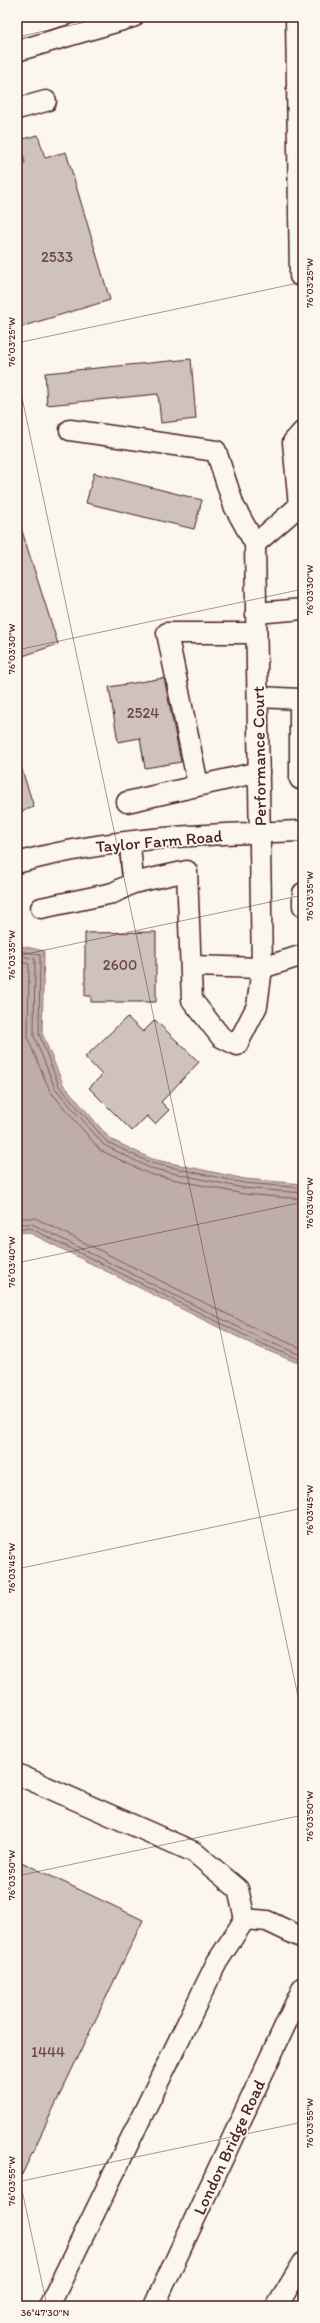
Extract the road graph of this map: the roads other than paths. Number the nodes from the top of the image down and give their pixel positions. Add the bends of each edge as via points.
1 (133, 17) edge
2 (296, 17) edge
3 (17, 51) edge
4 (46, 101) dead end
5 (17, 109) edge
6 (300, 276) dead end
7 (70, 430) dead end
8 (303, 431) edge
9 (255, 544) junction
10 (303, 609) edge
11 (256, 613) junction
12 (256, 633) junction
13 (258, 697) junction
14 (259, 772) junction
15 (303, 779) edge
16 (198, 785) junction
17 (127, 802) dead end
18 (303, 832) edge
19 (260, 833) junction
20 (130, 842) junction
21 (17, 863) edge
22 (133, 883) junction
23 (303, 893) edge
24 (303, 906) edge
25 (41, 908) dead end
26 (303, 955) edge
27 (191, 966) junction
28 (262, 968) junction
29 (17, 1774) edge
30 (245, 1919) junction
31 (303, 1938) edge
32 (303, 1987) edge
33 (303, 2263) edge
34 (49, 2306) edge
35 (154, 2306) edge
36 (277, 2306) edge

1 - 3 street
2 - 6 street
4 - 5 street
7 - 9 street via 216,450 234,506
8 - 9 street via 292,442 299,506
9 - 11 street, Performance Court
10 - 11 street
11 - 12 street, Performance Court
12 - 13 street, Performance Court
12 - 16 street via 167,633
13 - 14 street, Performance Court
13 - 15 street via 300,699 300,779
14 - 16 street
14 - 19 street, Performance Court
16 - 17 street
18 - 19 street, Taylor Farm Road
19 - 20 street, Taylor Farm Road
19 - 28 street, Performance Court
20 - 21 street, Taylor Farm Road via 96,846
20 - 22 street
22 - 25 street via 113,893
22 - 27 street via 187,871
23 - 24 street
26 - 28 street
27 - 28 street
27 - 28 street, Performance Court via 192,1000 221,1037 238,1045 257,1006
29 - 30 street via 194,1852 238,1889
30 - 31 street via 267,1921
30 - 34 street via 217,1962
32 - 35 street, London Bridge Road
33 - 36 street

